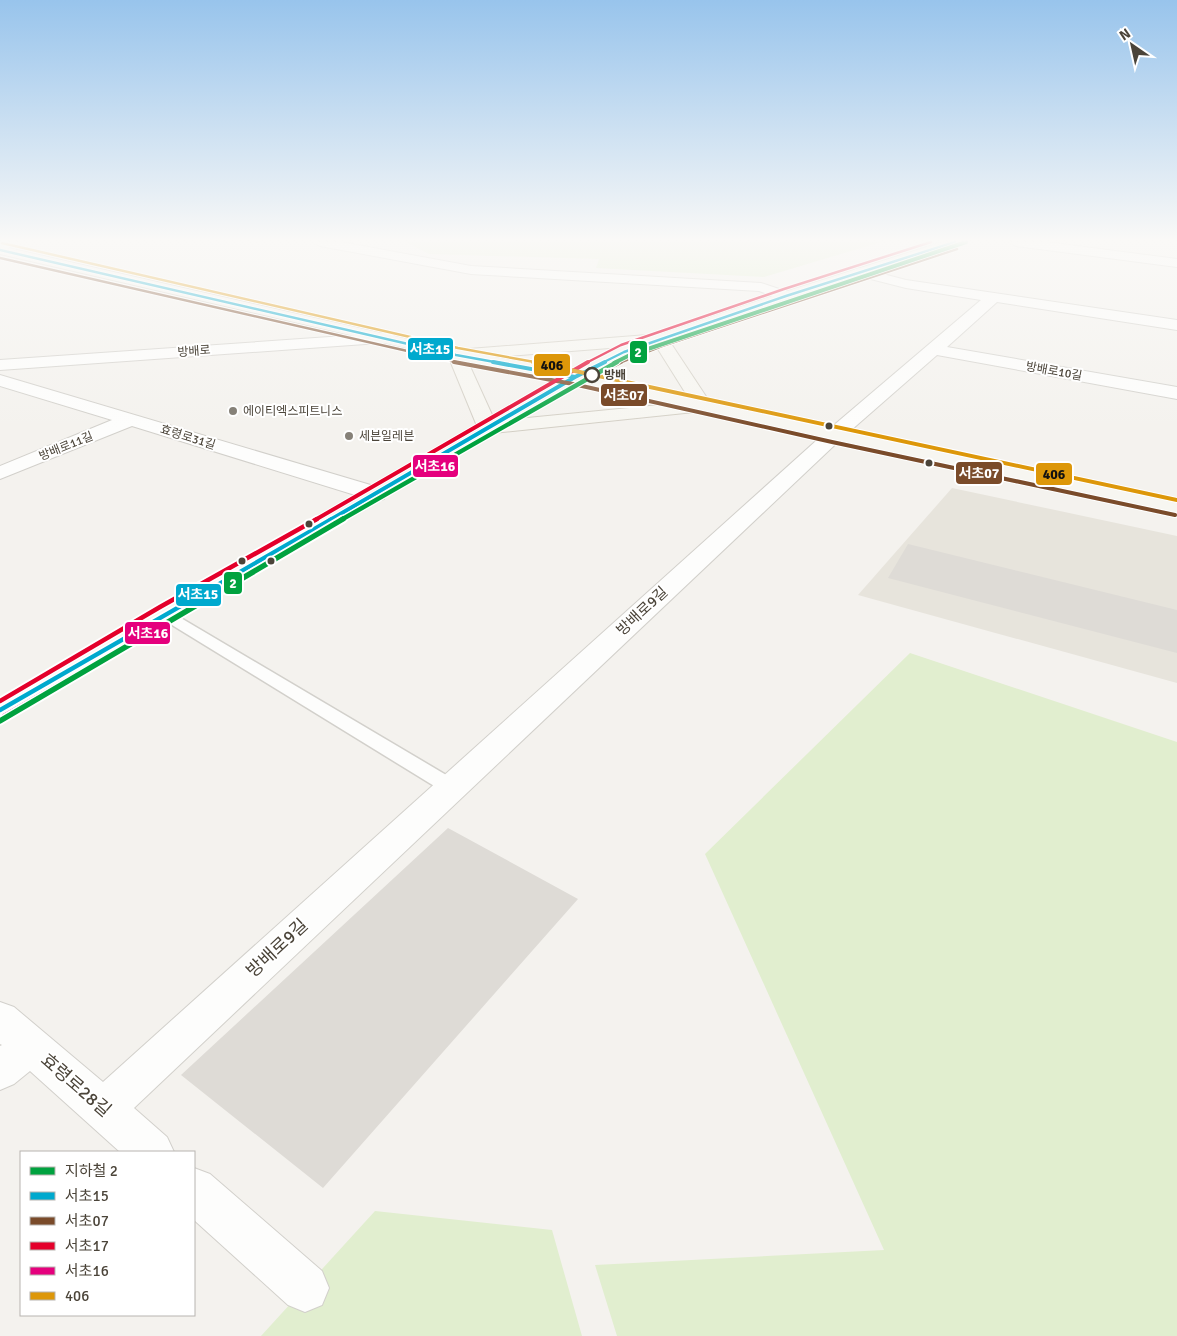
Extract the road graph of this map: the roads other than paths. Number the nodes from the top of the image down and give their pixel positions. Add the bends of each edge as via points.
1 (242, 304) edge
2 (762, 304) edge
3 (985, 304) edge
4 (1042, 304) edge
5 (1177, 325) edge
6 (387, 338) junction
7 (660, 339) junction
8 (932, 349) junction
9 (456, 355) junction
10 (0, 365) edge
11 (575, 377) junction
12 (0, 380) edge
13 (1177, 393) edge
14 (703, 406) junction
15 (132, 420) junction
16 (488, 428) junction
17 (834, 435) junction
18 (0, 473) edge
19 (376, 494) junction
20 (1177, 508) edge
21 (164, 614) junction
22 (0, 710) edge
23 (451, 787) junction
24 (0, 1019) edge
25 (31, 1046) junction
26 (0, 1071) edge
27 (102, 1109) junction
28 (151, 1151) edge
29 (195, 1191) edge
30 (304, 1288) dead end

1 - 6 main road, 방배로
2 - 7 main road
3 - 8 street
4 - 5 street
6 - 9 main road, 방배로
6 - 10 street, 방배로
7 - 9 main road
7 - 11 main road via 624,352
7 - 14 main road
8 - 13 street, 방배로10길
8 - 17 street
9 - 11 main road, 방배로
9 - 16 main road
11 - 14 main road, 방배로
11 - 16 main road
12 - 15 street, 효령로31길
14 - 16 main road
14 - 17 main road, 방배로
15 - 18 street, 방배로11길
15 - 19 street, 효령로31길
16 - 19 main road
17 - 20 main road, 방배로
17 - 23 street, 방배로9길
19 - 21 main road
21 - 22 main road
21 - 23 lane
23 - 27 street, 방배로9길
24 - 25 street, 효령로28길
25 - 26 street
25 - 27 street, 효령로28길
27 - 28 street, 효령로28길
29 - 30 street

